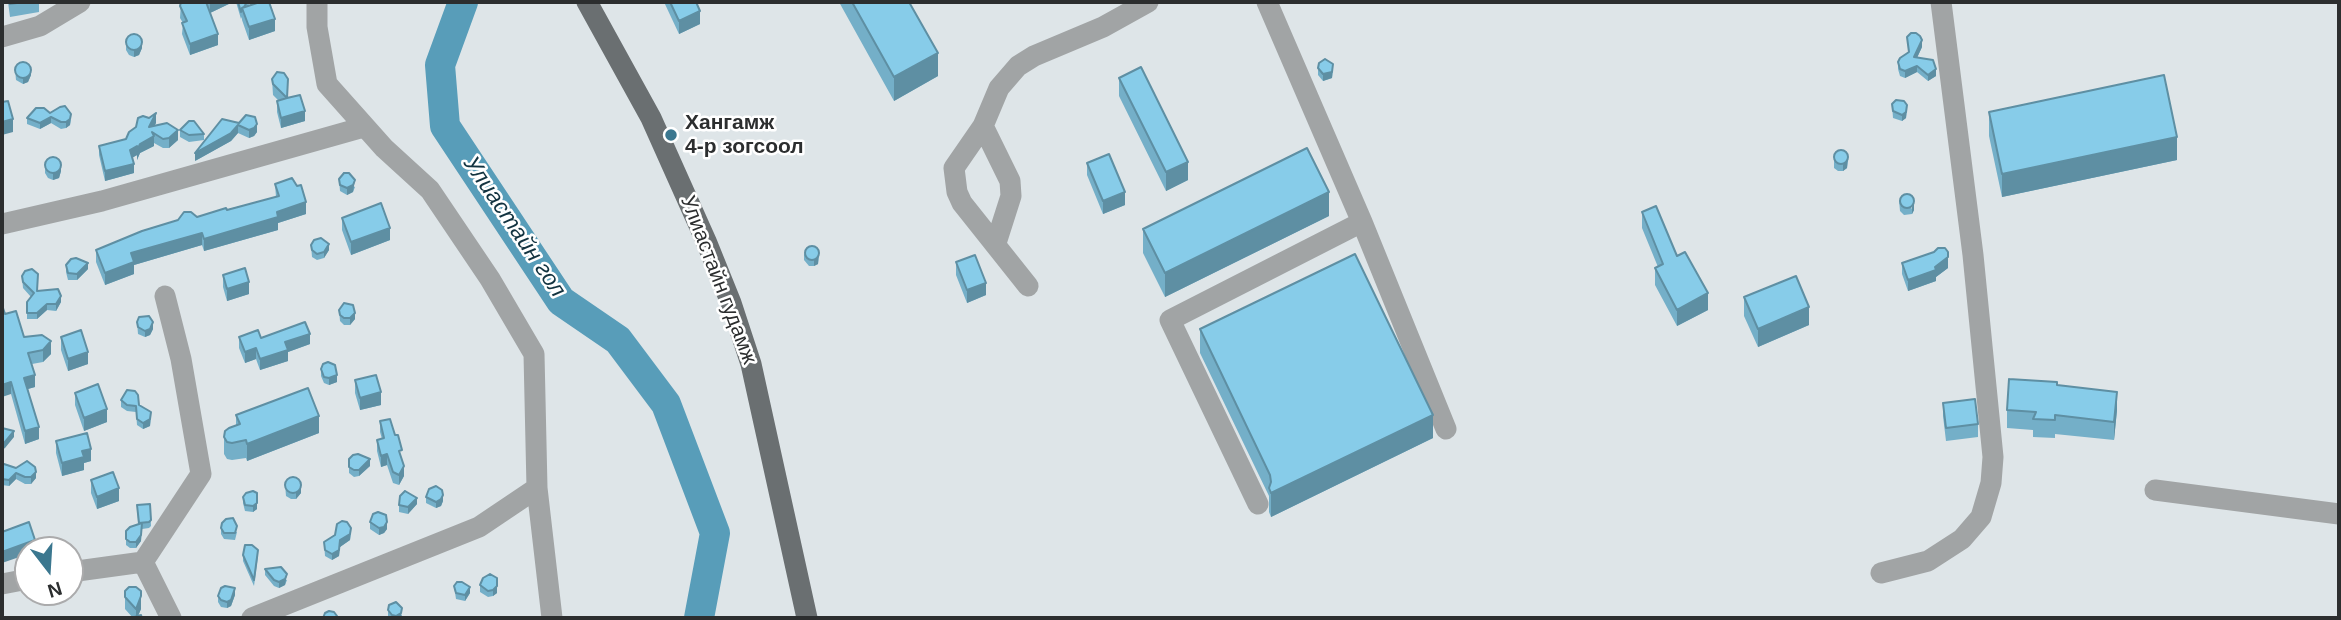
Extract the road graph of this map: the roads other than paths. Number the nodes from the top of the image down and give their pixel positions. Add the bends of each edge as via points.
1 (80, 2) edge
2 (317, 2) edge
3 (587, 2) edge
4 (1148, 2) edge
5 (1267, 2) edge
6 (1941, 2) edge
7 (2, 37) edge
8 (983, 126) junction
9 (364, 127) junction
10 (1362, 222) junction
11 (2, 223) edge
12 (996, 243) junction
13 (1028, 286) dead end
14 (165, 296) dead end
15 (1446, 429) dead end
16 (537, 488) junction
17 (2155, 489) dead end
18 (1258, 505) dead end
19 (2339, 514) edge
20 (143, 562) junction
21 (84, 570) edge
22 (1881, 573) dead end
23 (171, 618) edge
24 (252, 618) edge
25 (552, 618) edge
26 (807, 618) edge

1 - 7 street via 40,26
2 - 9 street via 327,84
3 - 26 main road, Улиастайн гудамж via 651,118 731,303 751,364
4 - 8 street via 1018,66 999,88
5 - 10 street
6 - 22 street via 1975,282 1993,457 1991,483 1981,517 1962,539 1928,561
8 - 12 street via 1010,181 1011,196
8 - 12 street via 954,168 955,183 962,203
9 - 11 street via 102,201
9 - 16 street via 430,190 534,354
10 - 15 street
10 - 18 street via 1170,320
12 - 13 street
14 - 20 street via 201,474
16 - 24 street via 479,527
16 - 25 street
17 - 19 street
20 - 21 street
20 - 23 street

